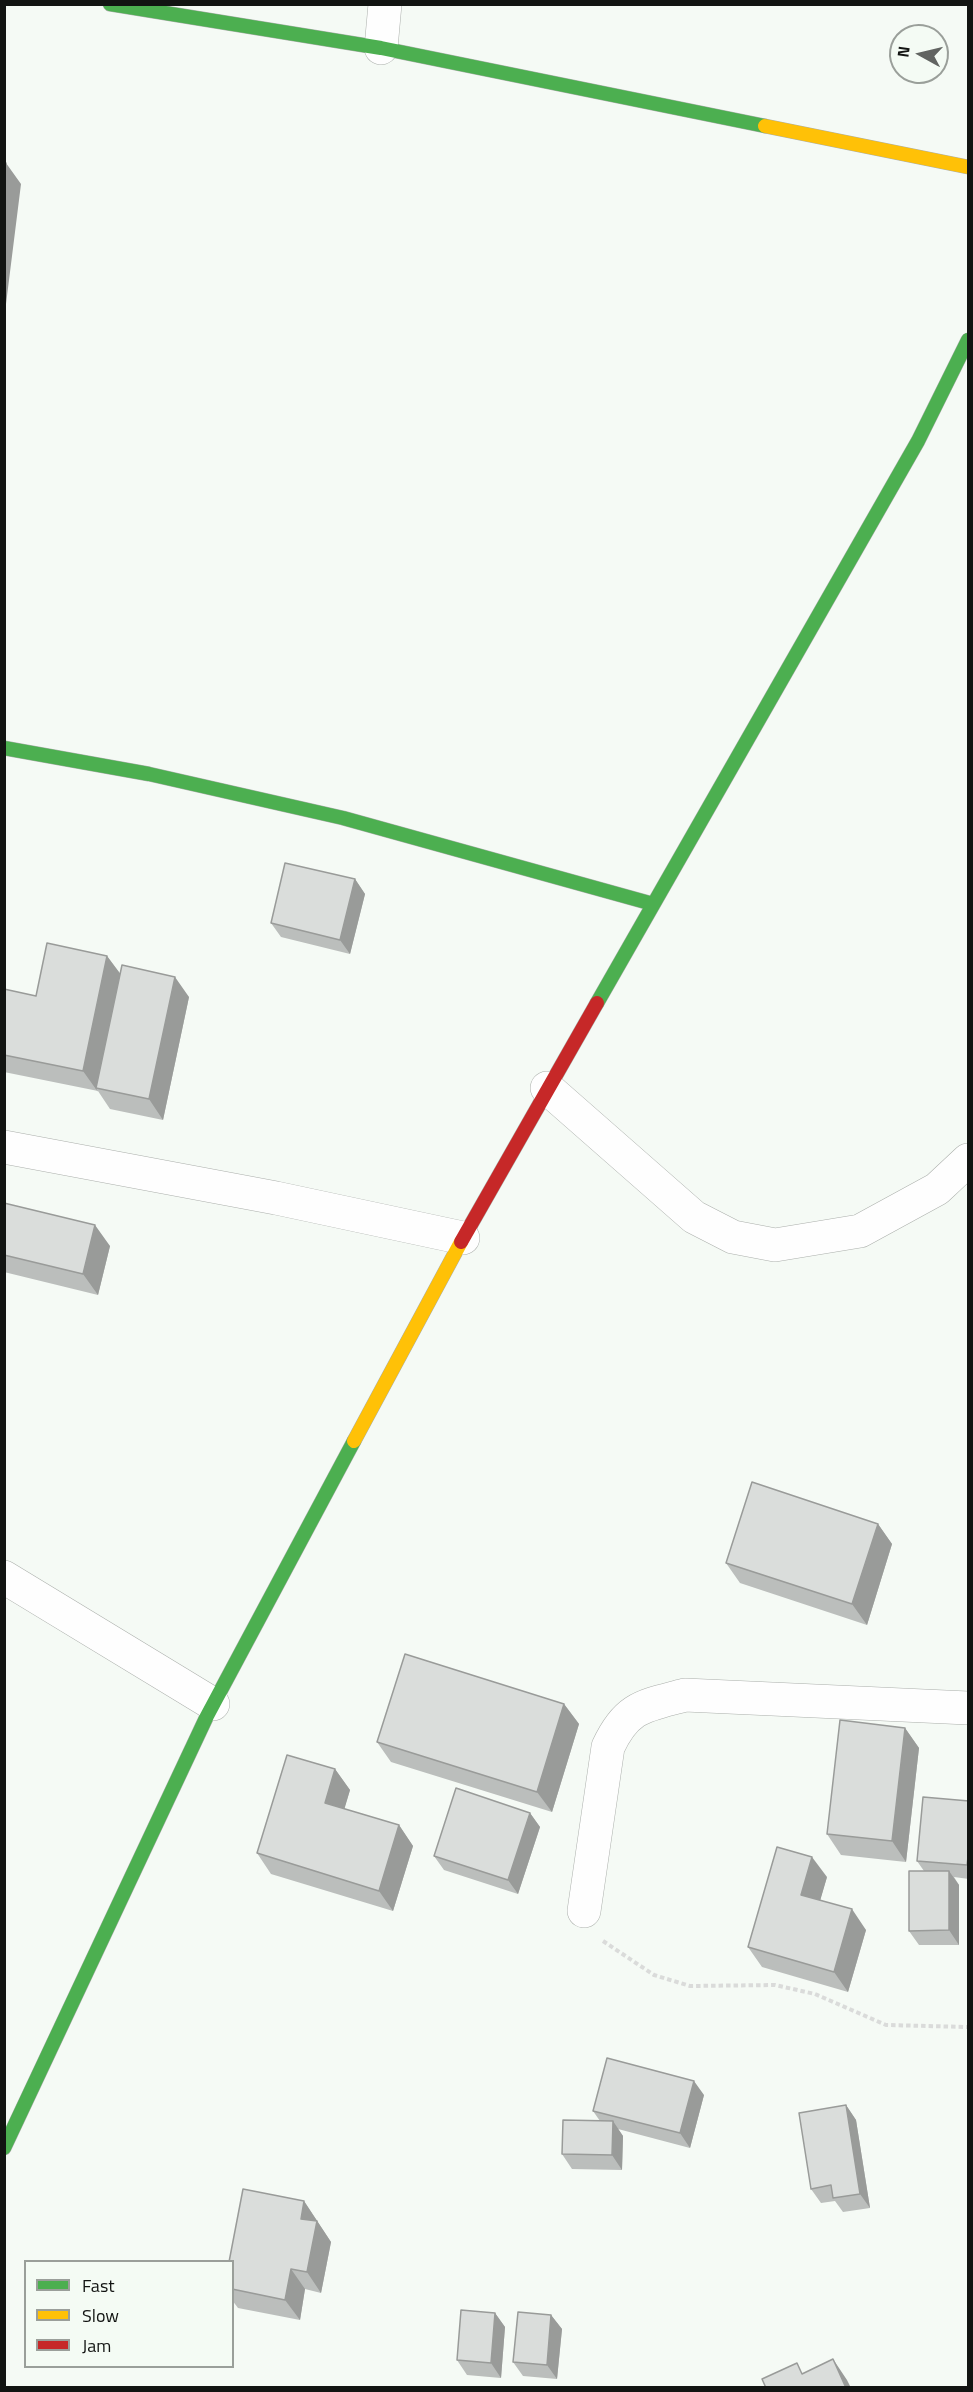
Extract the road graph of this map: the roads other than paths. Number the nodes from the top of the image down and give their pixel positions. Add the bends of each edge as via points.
1 (110, 4) edge
2 (385, 4) edge
3 (381, 48) junction
4 (969, 167) edge
5 (969, 340) edge
6 (4, 748) edge
7 (653, 904) junction
8 (547, 1088) junction
9 (4, 1148) edge
10 (969, 1160) edge
11 (463, 1238) junction
12 (4, 1577) edge
13 (213, 1704) junction
14 (969, 1708) edge
15 (584, 1911) road end
16 (4, 2148) edge

1 - 3 street
2 - 3 street
3 - 4 street
5 - 7 street via 918,441
6 - 7 street via 149,774 343,818
7 - 8 street
8 - 10 street via 694,1217 733,1237 775,1245 860,1231 937,1189
8 - 11 street
9 - 11 street via 276,1198
11 - 13 street
12 - 13 street
13 - 16 street
14 - 15 street via 685,1695 641,1706 619,1724 608,1747

